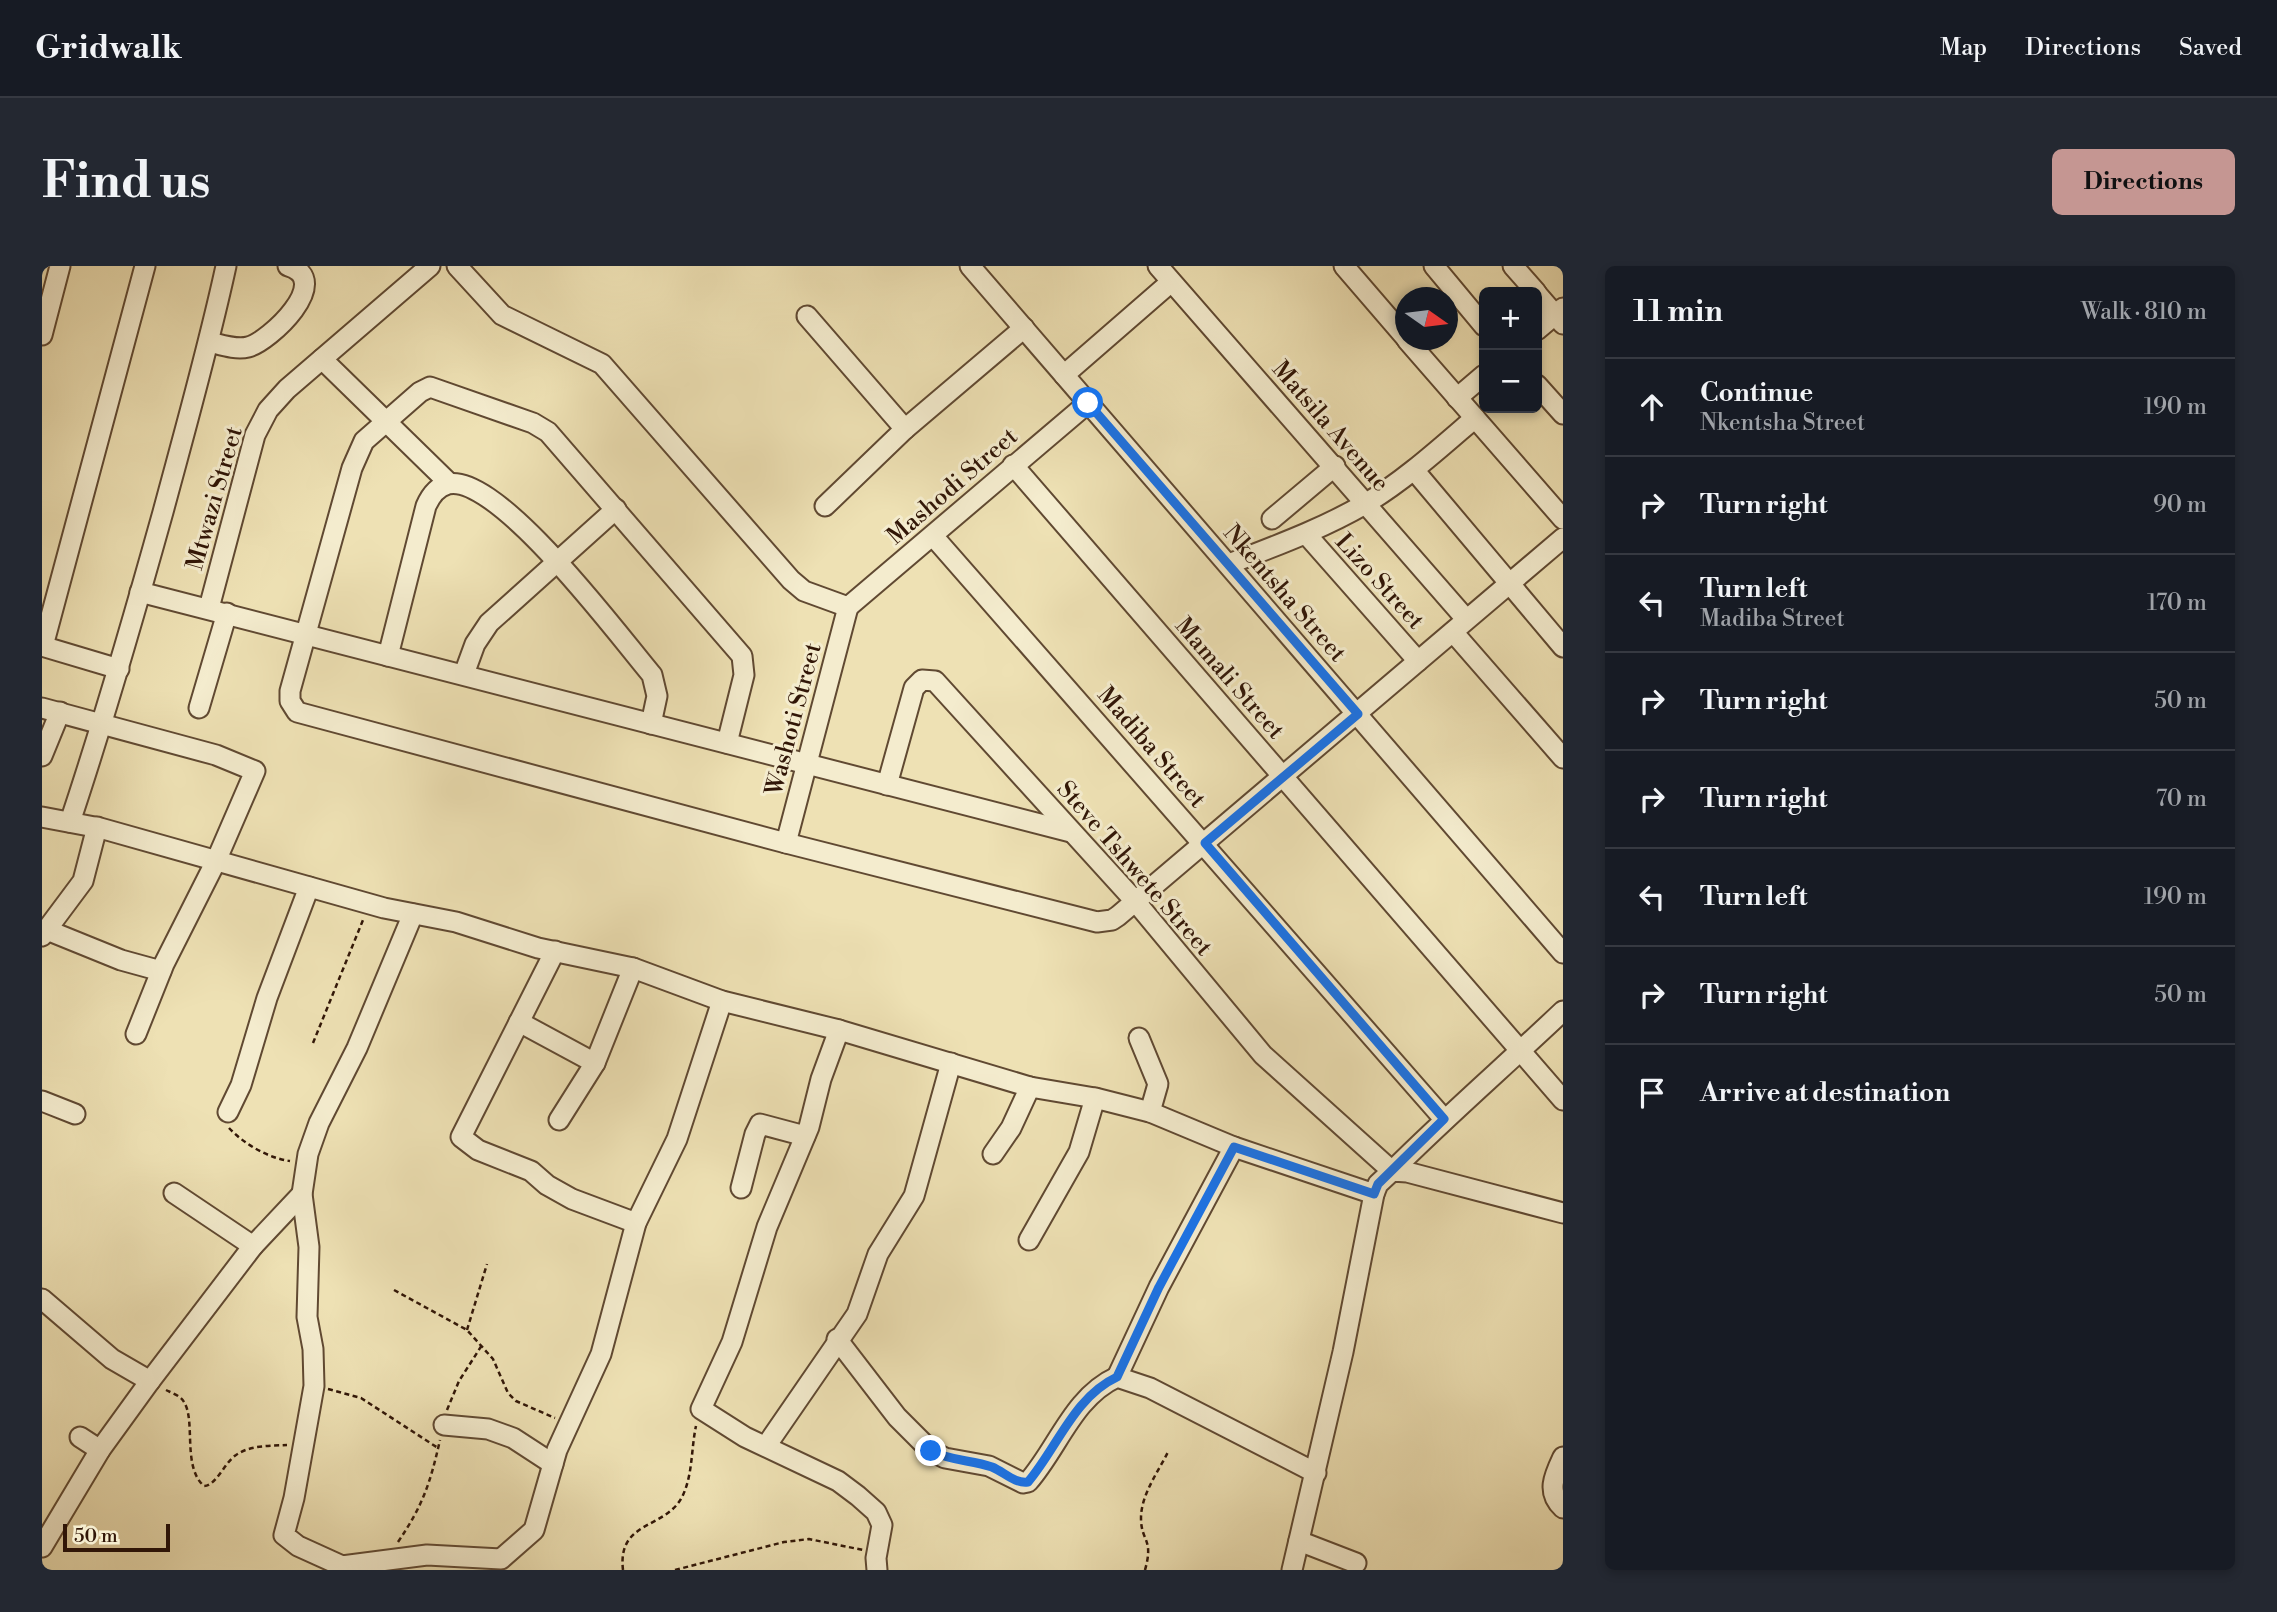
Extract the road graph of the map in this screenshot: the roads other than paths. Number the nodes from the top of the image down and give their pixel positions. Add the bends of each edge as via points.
1 (60, 266) edge
2 (145, 266) edge
3 (226, 266) edge
4 (288, 266) edge
5 (430, 266) edge
6 (457, 266) edge
7 (970, 266) edge
8 (1157, 266) edge
9 (1434, 266) edge
10 (1513, 266) edge
11 (1346, 267) edge
12 (1171, 282) junction
13 (1531, 287) edge
14 (1542, 299) edge
15 (807, 316) dead end
16 (1560, 316) edge
17 (1479, 320) edge
18 (1395, 326) edge
19 (1542, 327) edge
20 (1024, 328) junction
21 (42, 335) edge
22 (210, 342) junction
23 (1416, 350) edge
24 (322, 359) junction
25 (1064, 375) junction
26 (1479, 379) edge
27 (1542, 391) edge
28 (1457, 398) junction
29 (1088, 403) junction
30 (1563, 414) edge
31 (1475, 418) junction
32 (384, 423) junction
33 (905, 429) junction
34 (1013, 465) junction
35 (1335, 466) junction
36 (1414, 470) junction
37 (449, 484) junction
38 (1366, 503) junction
39 (825, 506) dead end
40 (616, 509) junction
41 (1272, 519) dead end
42 (1563, 519) edge
43 (1306, 534) junction
44 (933, 536) junction
45 (1563, 538) edge
46 (558, 562) junction
47 (1229, 564) junction
48 (1510, 585) junction
49 (140, 592) junction
50 (848, 607) junction
51 (218, 611) junction
52 (1460, 625) junction
53 (305, 634) junction
54 (43, 646) edge
55 (1563, 647) edge
56 (388, 656) junction
57 (1418, 661) junction
58 (118, 669) junction
59 (464, 674) junction
60 (199, 708) dead end
61 (51, 710) edge
62 (1358, 714) junction
63 (103, 722) junction
64 (650, 724) junction
65 (727, 743) junction
66 (42, 756) edge
67 (1563, 758) edge
68 (807, 764) junction
69 (1283, 777) junction
70 (887, 785) junction
71 (42, 817) edge
72 (70, 822) junction
73 (97, 827) junction
74 (1071, 832) junction
75 (786, 843) junction
76 (1205, 843) junction
77 (216, 861) junction
78 (309, 887) junction
79 (1135, 901) junction
80 (413, 914) junction
81 (45, 933) edge
82 (555, 951) junction
83 (1563, 953) edge
84 (633, 968) junction
85 (161, 971) junction
86 (722, 1001) junction
87 (1563, 1011) edge
88 (519, 1022) junction
89 (839, 1030) junction
90 (136, 1034) dead end
91 (1139, 1038) dead end
92 (1521, 1051) junction
93 (595, 1063) junction
94 (951, 1063) junction
95 (1030, 1087) junction
96 (1095, 1098) junction
97 (1563, 1100) edge
98 (42, 1101) edge
99 (228, 1112) road end
100 (1150, 1112) junction
101 (75, 1114) dead end
102 (1444, 1119) junction
103 (559, 1120) dead end
104 (805, 1136) junction
105 (1234, 1147) junction
106 (993, 1154) dead end
107 (1392, 1171) junction
108 (741, 1188) dead end
109 (174, 1193) dead end
110 (302, 1194) junction
111 (1374, 1194) junction
112 (1563, 1213) edge
113 (636, 1223) junction
114 (1030, 1240) dead end
115 (253, 1246) junction
116 (42, 1299) edge
117 (837, 1339) junction
118 (1117, 1377) junction
119 (150, 1381) junction
120 (443, 1425) road end
121 (80, 1437) dead end
122 (766, 1446) junction
123 (100, 1450) junction
124 (1563, 1457) edge
125 (553, 1464) junction
126 (1316, 1473) junction
127 (1563, 1507) edge
128 (1299, 1542) junction
129 (42, 1547) edge
130 (1356, 1563) dead end
131 (877, 1564) edge
132 (496, 1565) edge
133 (1292, 1570) edge

1 - 21 street
2 - 54 street
3 - 22 street
4 - 22 street via 305,279 296,307 255,345 238,348
5 - 24 street, Mtwazi Street
6 - 50 street via 502,315 602,364 790,580 804,591
7 - 20 street, Nkentsha Street
8 - 12 street, Matsila Avenue
9 - 17 street
10 - 13 street
11 - 18 street
12 - 25 street
12 - 35 street, Matsila Avenue
14 - 16 street
15 - 33 street
16 - 19 street
20 - 25 street, Nkentsha Street
20 - 33 street
22 - 49 street
23 - 28 street
24 - 32 street
24 - 51 street, Mtwazi Street via 288,388 261,422
25 - 29 street, Nkentsha Street
26 - 28 street
27 - 30 street
28 - 31 street
29 - 34 street, Mashodi Street
29 - 47 street, Nkentsha Street
31 - 36 street
31 - 42 street
32 - 37 street
32 - 40 street via 430,387 533,423 555,438
32 - 53 street via 364,441 356,456
33 - 39 street
34 - 44 street, Mashodi Street
34 - 69 street, Mamali Street
35 - 38 street, Matsila Avenue
35 - 41 street
36 - 38 street
36 - 48 street
37 - 46 street via 468,486 488,496
37 - 56 street via 435,491 426,506
38 - 43 street
38 - 52 street, Matsila Avenue
40 - 46 street
40 - 65 street via 742,656 744,675
43 - 47 street
43 - 57 street, Lizo Street
44 - 50 street, Mashodi Street
44 - 76 street, Madiba Street
45 - 48 street
46 - 59 street via 481,633
46 - 64 street via 655,680 657,696
47 - 62 street, Nkentsha Street
48 - 52 street
48 - 55 street
49 - 51 street
49 - 58 street
50 - 68 street, Washoti Street
51 - 53 street
51 - 60 street, Mtwazi Street
52 - 57 street
52 - 67 street, Matsila Avenue
53 - 56 street
53 - 75 street via 289,698 302,715
54 - 58 street
56 - 59 street
57 - 62 street
58 - 63 street
59 - 64 street
61 - 63 street
61 - 66 street
62 - 69 street
62 - 83 street, Nkentsha Street
63 - 72 street
63 - 77 street via 254,770
64 - 65 street
65 - 68 street
68 - 70 street
68 - 75 street, Washoti Street
69 - 76 street
69 - 92 street, Mamali Street
70 - 74 street
70 - 74 street, Steve Tshwete Street via 914,688 922,680 931,680
71 - 72 street
72 - 73 street
73 - 77 street
73 - 81 street via 83,881
74 - 79 street, Steve Tshwete Street
75 - 79 street via 1097,922 1112,920
76 - 79 street
76 - 102 street, Madiba Street
77 - 78 street
77 - 85 street
78 - 80 street
78 - 99 street
79 - 107 street, Steve Tshwete Street via 1264,1055
80 - 82 street
80 - 110 street via 320,1123
81 - 85 street
82 - 84 street
82 - 88 street
84 - 86 street
84 - 93 street
85 - 90 street
86 - 89 street
86 - 113 street via 677,1139
87 - 92 street
88 - 93 street
88 - 113 street via 461,1132 463,1141 531,1171 572,1199
89 - 94 street
89 - 104 street
91 - 100 street via 1158,1084
92 - 97 street, Mamali Street
92 - 102 street
93 - 103 street
94 - 95 street
94 - 117 street via 916,1191 878,1254 857,1314
95 - 96 street
95 - 106 street
96 - 100 street
96 - 114 street via 1079,1152
98 - 101 street
100 - 105 street
102 - 107 street
104 - 108 street via 760,1124
104 - 122 street via 767,1227 725,1361 701,1409
105 - 111 street
105 - 118 street
107 - 111 street
107 - 112 street via 1427,1175
109 - 115 street
110 - 115 street
110 - 132 street via 309,1247 307,1317 314,1386 284,1535 342,1566 427,1555
111 - 126 street
113 - 125 street via 601,1354
115 - 119 street
116 - 119 street via 112,1359
117 - 118 street via 897,1417 931,1451 989,1466 1023,1483 1040,1469 1076,1412
117 - 122 street
118 - 126 street via 1150,1388
119 - 123 street
120 - 125 street via 501,1433
121 - 123 street
122 - 131 street via 838,1481 876,1512 882,1532
123 - 129 street
124 - 127 street via 1552,1485 1553,1498
125 - 132 street via 534,1530
126 - 128 street
128 - 130 street
128 - 133 street

